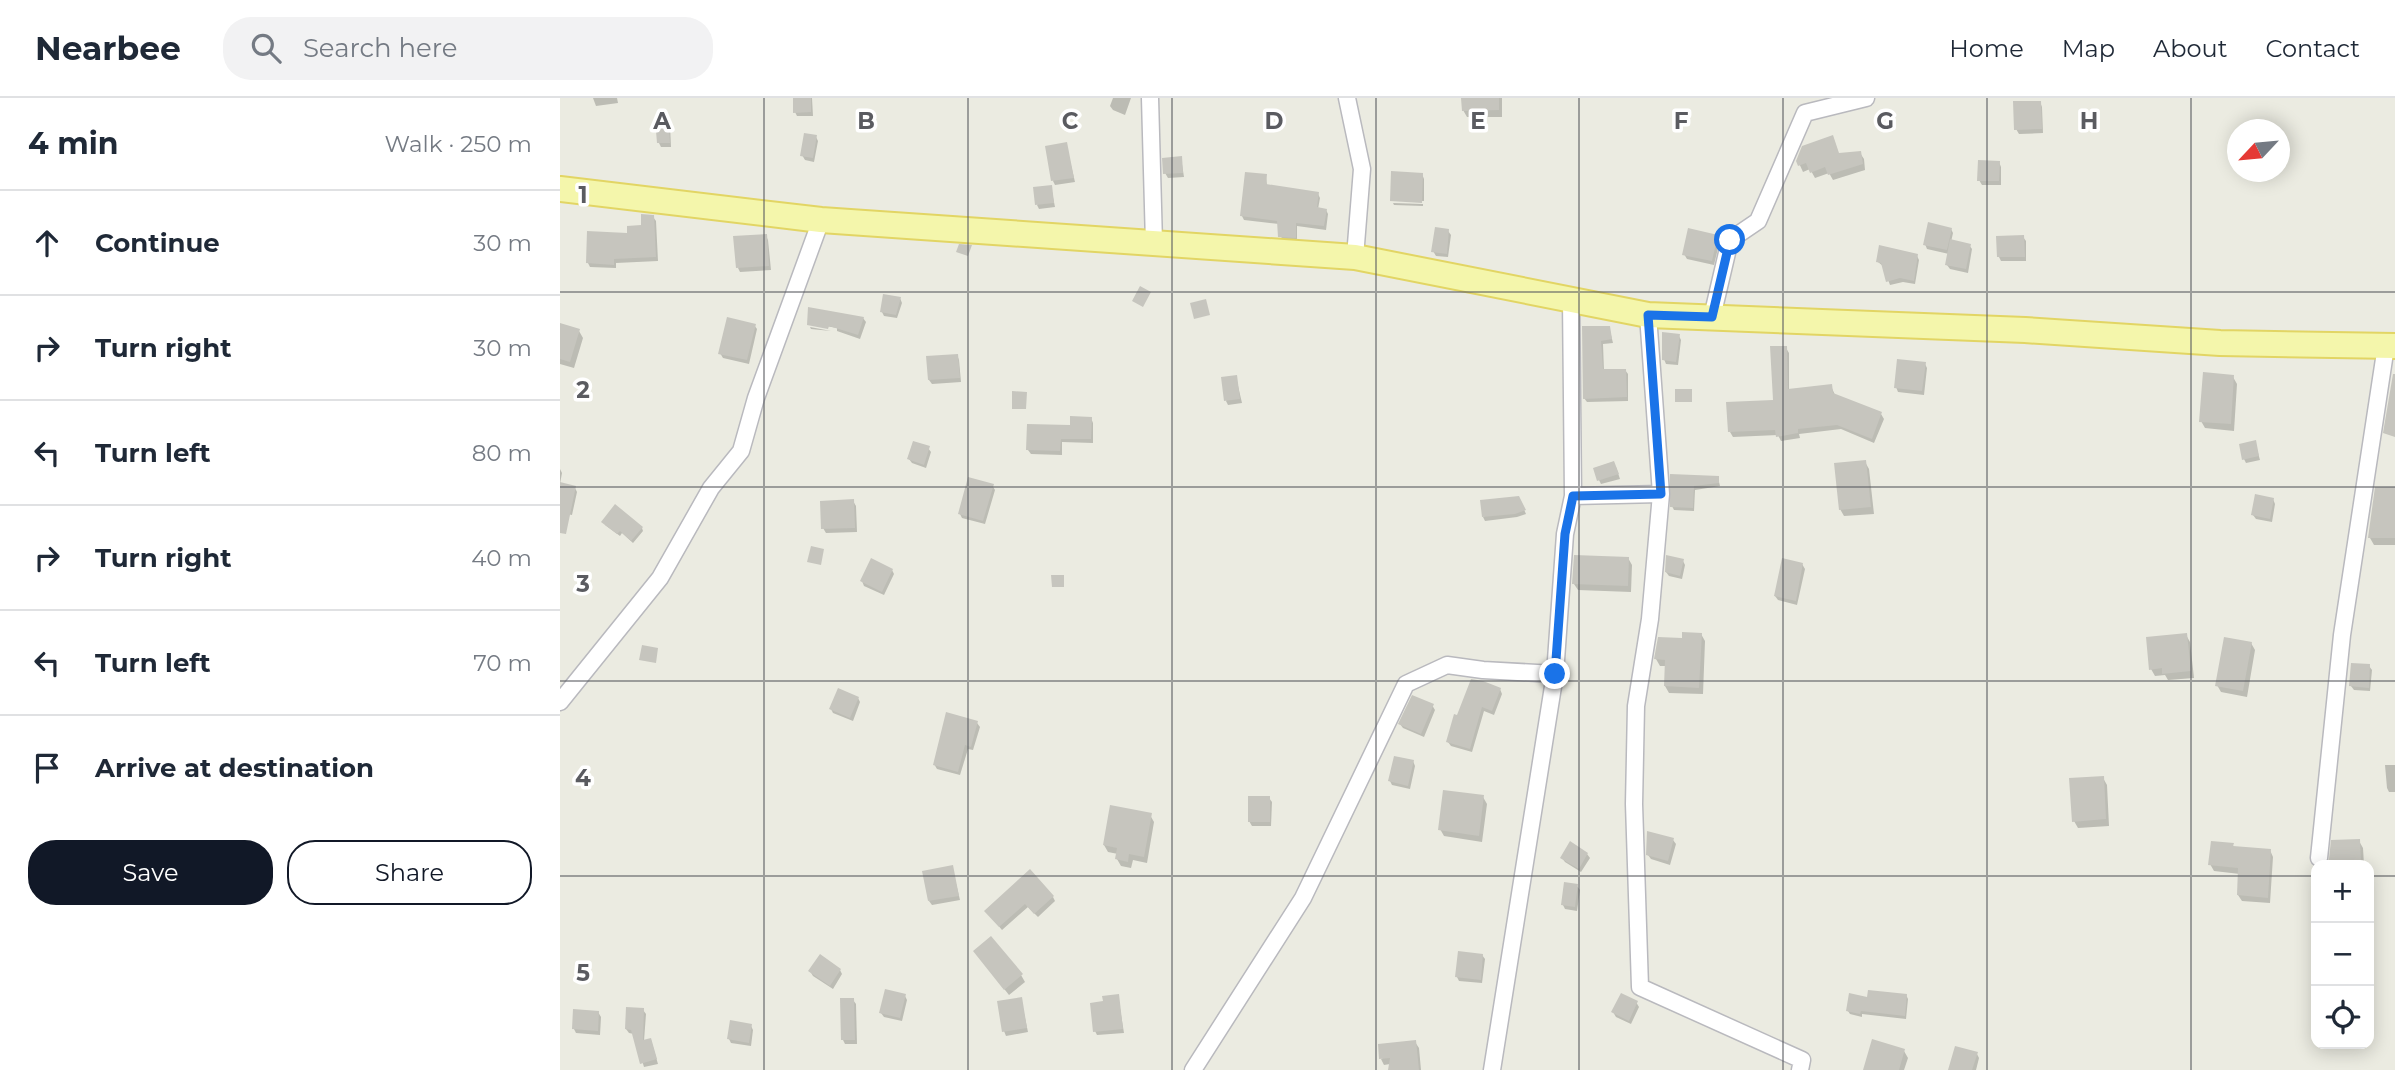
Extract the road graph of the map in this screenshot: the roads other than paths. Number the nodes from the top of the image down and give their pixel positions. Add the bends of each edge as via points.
1 (1150, 98) edge
2 (1347, 98) edge
3 (1866, 98) edge
4 (560, 189) edge
5 (821, 220) junction
6 (1154, 243) junction
7 (1355, 257) junction
8 (1571, 300) junction
9 (1648, 315) junction
10 (1712, 317) junction
11 (2390, 346) edge
12 (1661, 494) junction
13 (1573, 496) junction
14 (1555, 674) junction
15 (560, 702) edge
16 (2319, 858) dead end
17 (1193, 1070) edge
18 (1492, 1070) edge
19 (1800, 1070) edge

1 - 6 street
2 - 7 street via 1362,169
3 - 10 street via 1805,113 1758,221 1730,240
4 - 5 main road
5 - 6 main road
5 - 15 street via 741,451 711,488 660,578
6 - 7 main road
7 - 8 main road
8 - 9 main road
8 - 13 street
9 - 10 main road
9 - 12 street
10 - 11 main road via 2220,343
11 - 16 street via 2342,635
12 - 13 street
12 - 19 street via 1650,619 1636,706 1640,987 1802,1060
13 - 14 street via 1565,534
14 - 17 street via 1447,665 1406,684 1303,898
14 - 18 street

